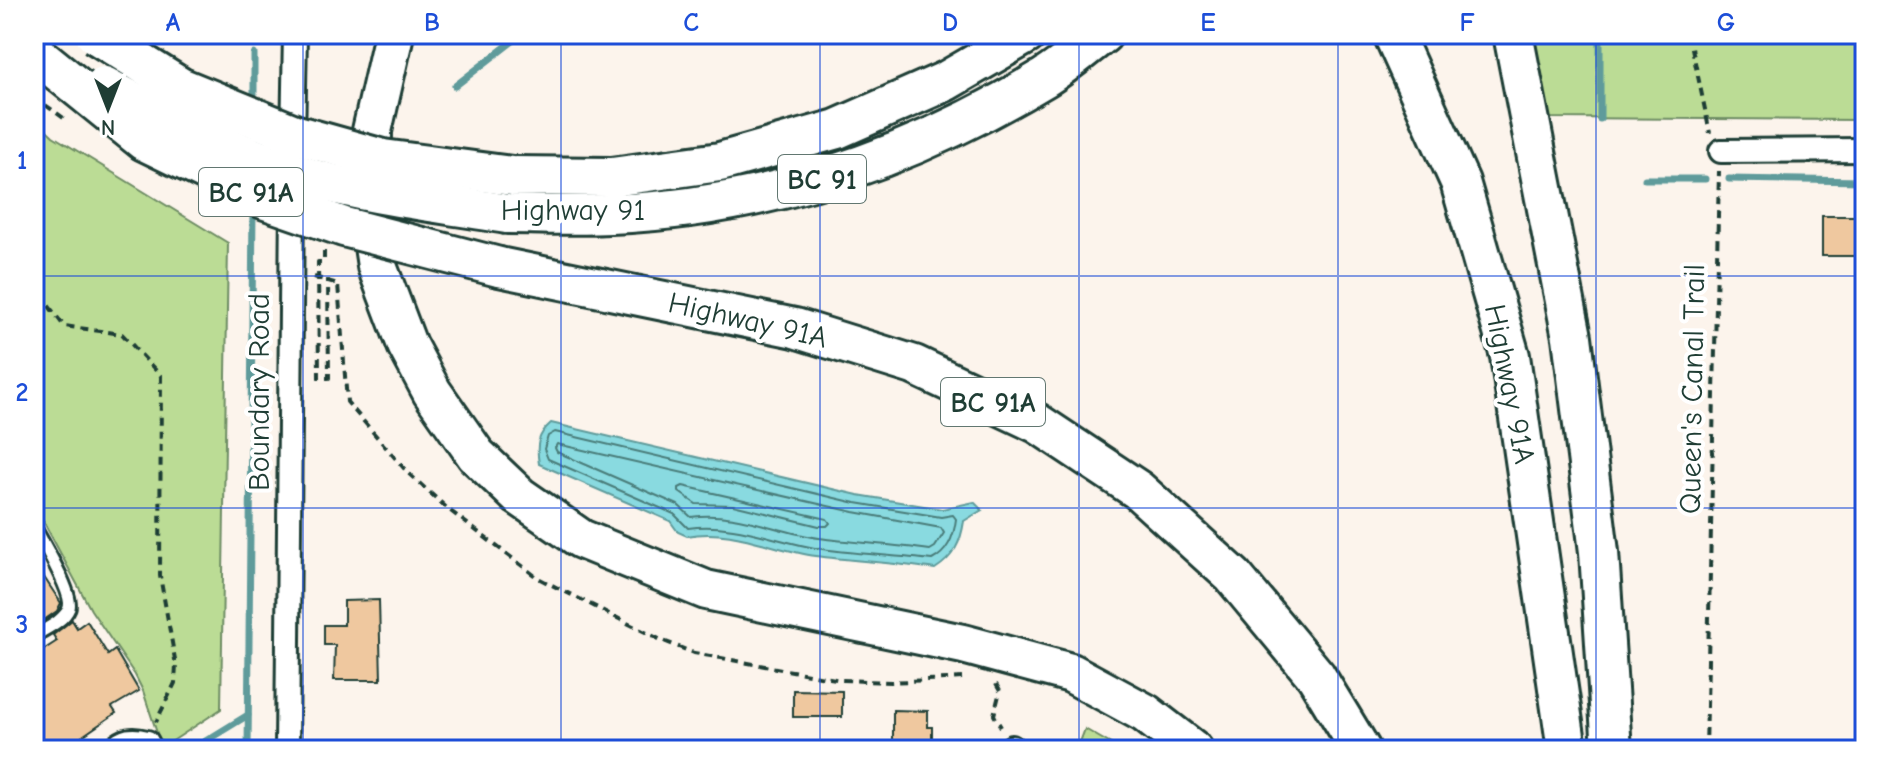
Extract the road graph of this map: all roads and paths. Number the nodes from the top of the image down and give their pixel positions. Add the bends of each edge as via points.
1 (95, 34) edge
2 (295, 34) edge
3 (394, 34) edge
4 (1027, 34) edge
5 (1103, 34) edge
6 (1393, 34) edge
7 (1513, 34) edge
8 (1689, 34) edge
9 (34, 51) edge
10 (1865, 150) edge
11 (1721, 151) junction
12 (324, 249) dead end
13 (328, 279) dead end
14 (34, 282) edge
15 (37, 292) edge
16 (34, 526) edge
17 (34, 636) edge
18 (149, 746) edge
19 (113, 750) edge
20 (287, 750) edge
21 (1193, 750) edge
22 (1361, 750) edge
23 (1567, 750) edge
24 (1612, 750) edge
25 (1706, 750) edge

1 - 4 highway, Highway 91 / BC 91, bridge via 180,87 297,135 383,159 512,176 612,177 720,162 837,129 946,81
2 - 20 street, Boundary Road
3 - 21 highway via 372,131 371,226 377,266 407,345 432,392 476,455 519,496 581,539 706,590 963,644 1071,673 1145,713
5 - 9 highway, Highway 91 / BC 91, bridge via 1047,76 936,137 833,177 713,203 611,214 507,214 360,190 276,167 159,116
6 - 23 highway, Highway 91A via 1460,182 1510,356
7 - 24 highway via 1572,337 1599,552
8 - 11 path, Queen's Canal Trail via 1710,132
9 - 22 highway, Highway 91A / BC 91A, bridge via 144,141 266,200 344,227 499,267 795,328 914,365 1037,423 1138,490 1233,576 1316,676
10 - 11 street
11 - 25 path, Queen's Canal Trail
12 - 13 path, bridge via 324,262 318,262 319,378 329,378
14 - 15 path
15 - 18 path via 64,326 122,334 161,376 160,576 176,665 175,683
16 - 17 lane via 70,602 60,619
18 - 19 street via 134,738

